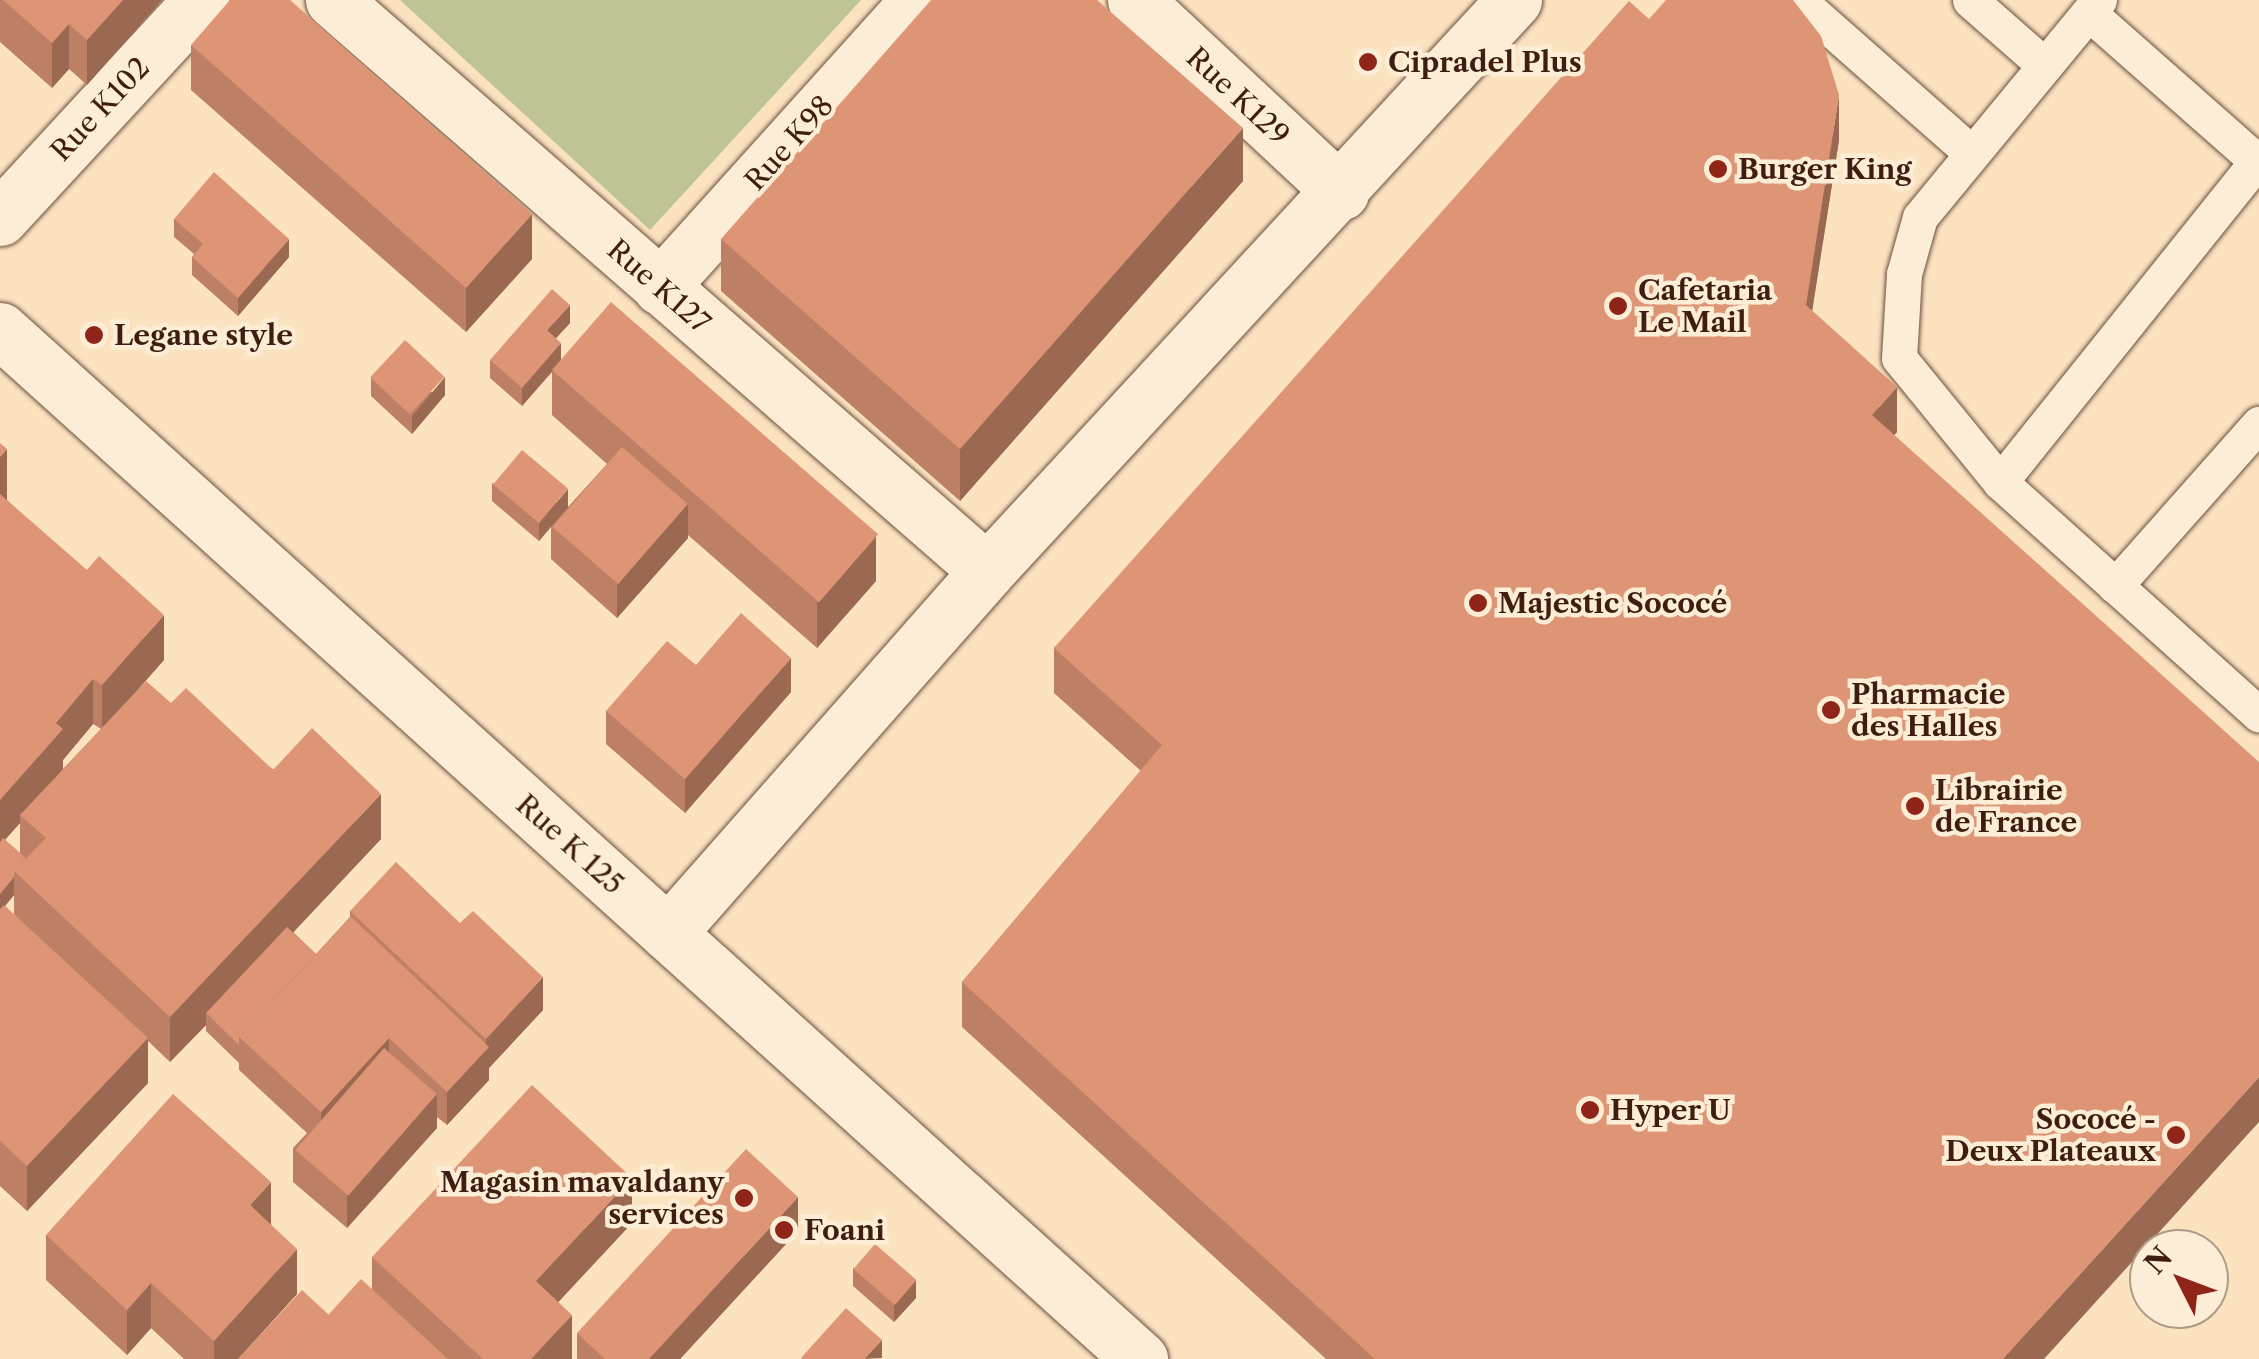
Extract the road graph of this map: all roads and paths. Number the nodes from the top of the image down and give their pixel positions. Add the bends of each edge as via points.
1 (200, 0) edge
2 (333, 0) edge
3 (918, 0) edge
4 (1135, 0) edge
5 (1514, 0) edge
6 (1798, 0) edge
7 (1970, 0) edge
8 (2094, 7) edge
9 (2044, 65) junction
10 (1969, 150) junction
11 (2258, 162) edge
12 (1341, 192) junction
13 (0, 218) edge
14 (660, 287) junction
15 (0, 330) edge
16 (2259, 424) edge
17 (2000, 482) junction
18 (987, 571) junction
19 (2115, 586) junction
20 (2256, 703) edge
21 (668, 933) junction
22 (1140, 1359) edge

1 - 13 street, Rue K102
2 - 14 street, Rue K127
3 - 14 street, Rue K98
4 - 12 street, Rue K129
5 - 12 street
6 - 10 lane
7 - 9 lane
8 - 9 lane
8 - 11 lane
9 - 10 lane
10 - 17 lane via 1920,217 1904,274 1899,358
11 - 17 lane
12 - 18 street
14 - 18 street, Rue K127
15 - 21 street, Rue K 125
16 - 19 lane
17 - 19 lane
18 - 21 street
19 - 20 lane
21 - 22 street, Rue K 125

